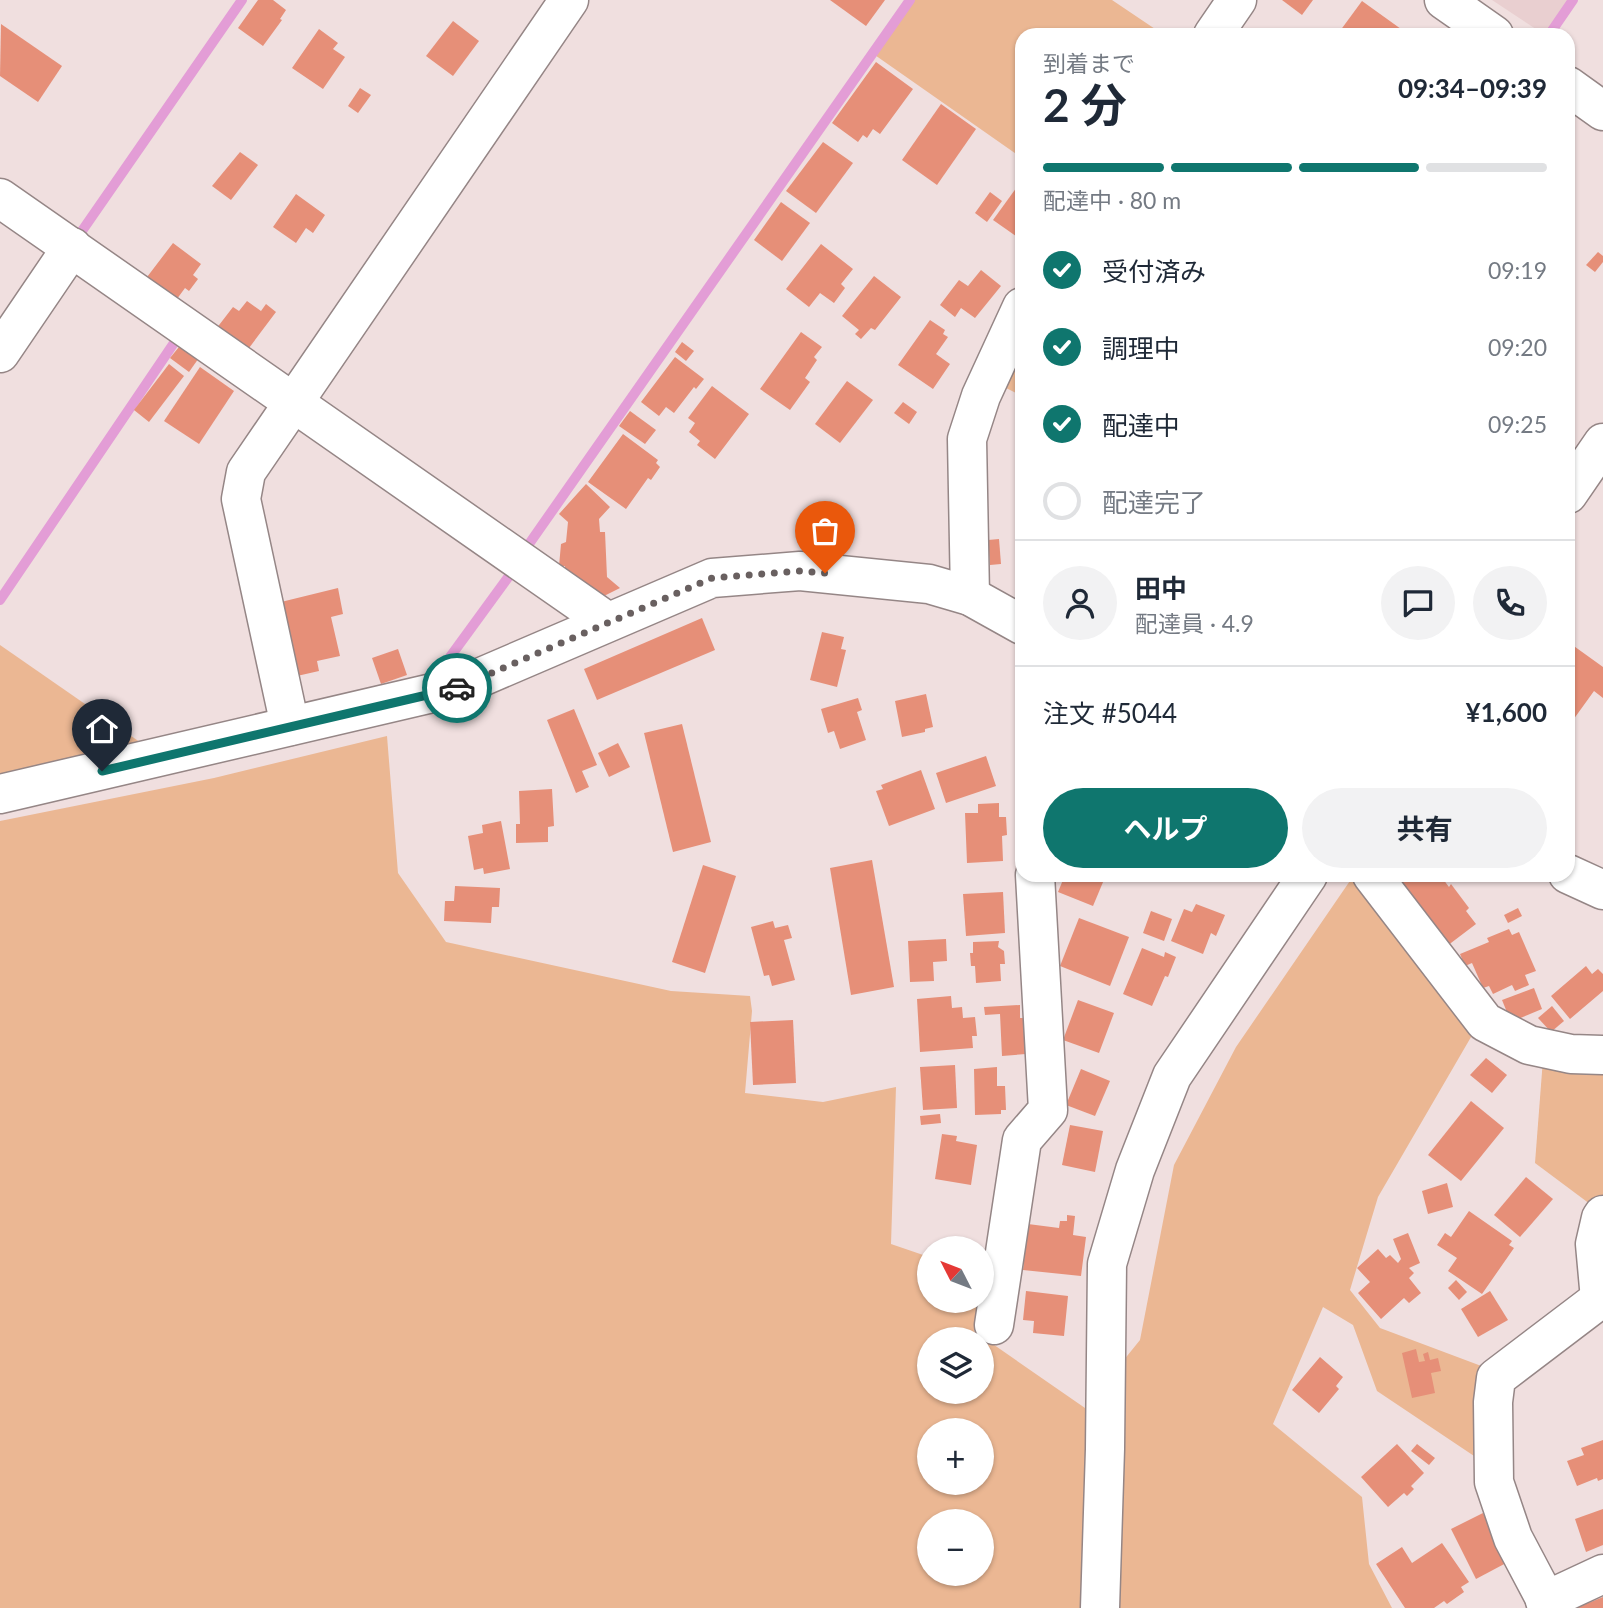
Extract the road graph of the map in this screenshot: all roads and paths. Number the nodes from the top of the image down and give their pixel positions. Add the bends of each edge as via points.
1 (569, 0) edge
2 (1237, 0) edge
3 (1444, 0) edge
4 (1218, 28) edge
5 (1484, 28) edge
6 (1575, 91) edge
7 (1603, 111) edge
8 (0, 198) edge
9 (72, 247) junction
10 (1015, 322) edge
11 (0, 353) edge
12 (293, 403) junction
13 (1603, 443) edge
14 (1575, 484) edge
15 (970, 596) junction
16 (1015, 621) edge
17 (607, 622) junction
18 (290, 726) junction
19 (0, 794) edge
20 (1575, 877) edge
21 (1035, 882) edge
22 (1303, 882) edge
23 (1377, 882) edge
24 (1603, 890) edge
25 (1603, 1055) edge
26 (1603, 1215) edge
27 (994, 1325) dead end
28 (1603, 1574) edge
29 (1547, 1604) edge
30 (1100, 1608) edge

1 - 12 street
2 - 4 street
3 - 5 street
6 - 7 street
8 - 9 street
9 - 11 street
9 - 12 street
10 - 15 street via 967,439
12 - 17 street
12 - 18 street via 246,472 241,499
13 - 14 street
15 - 16 street
15 - 17 street via 929,584 800,571 712,578
17 - 18 street via 458,687
18 - 19 street
20 - 24 street
21 - 27 street via 1048,1110 1022,1140
22 - 30 street via 1172,1076 1135,1170 1107,1264
23 - 25 street via 1485,1022 1529,1045
26 - 29 street via 1595,1244 1600,1299 1496,1378 1494,1482 1513,1538
28 - 29 street

